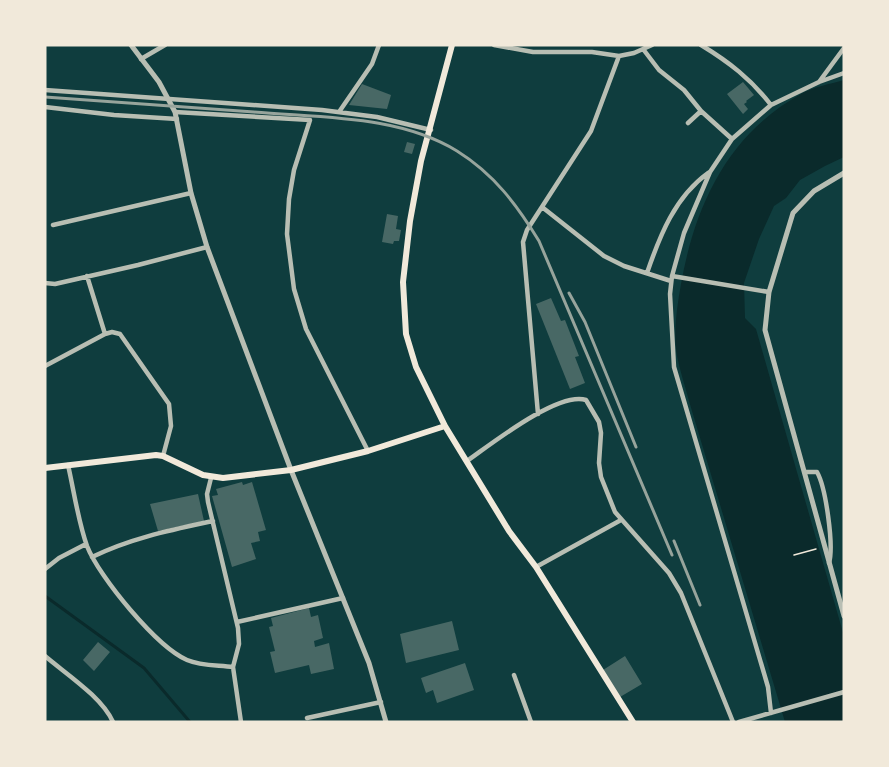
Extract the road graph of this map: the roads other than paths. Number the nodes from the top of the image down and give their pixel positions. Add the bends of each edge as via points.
1 (131, 45) edge
2 (165, 45) edge
3 (379, 45) edge
4 (452, 45) edge
5 (494, 45) edge
6 (533, 45) edge
7 (652, 45) edge
8 (701, 45) edge
9 (844, 48) edge
10 (643, 49) junction
11 (532, 52) junction
12 (619, 56) junction
13 (141, 59) junction
14 (844, 73) edge
15 (819, 82) junction
16 (45, 90) edge
17 (170, 100) junction
18 (771, 105) junction
19 (45, 107) edge
20 (701, 111) junction
21 (175, 112) junction
22 (339, 112) junction
23 (177, 119) junction
24 (688, 123) dead end
25 (431, 130) junction
26 (732, 139) junction
27 (710, 172) junction
28 (844, 173) edge
29 (191, 193) junction
30 (542, 207) junction
31 (53, 225) dead end
32 (207, 247) junction
33 (648, 273) junction
34 (87, 276) junction
35 (671, 278) junction
36 (45, 283) edge
37 (766, 291) junction
38 (105, 334) junction
39 (45, 366) edge
40 (538, 414) junction
41 (445, 426) junction
42 (368, 452) junction
43 (164, 456) junction
44 (467, 461) junction
45 (68, 465) junction
46 (45, 468) edge
47 (291, 470) junction
48 (805, 472) junction
49 (210, 478) junction
50 (621, 520) junction
51 (213, 521) junction
52 (86, 544) junction
53 (92, 557) junction
54 (829, 563) junction
55 (536, 567) junction
56 (45, 569) edge
57 (343, 598) junction
58 (844, 616) edge
59 (237, 622) junction
60 (45, 656) edge
61 (233, 667) junction
62 (514, 675) dead end
63 (844, 692) edge
64 (381, 702) junction
65 (773, 712) junction
66 (307, 718) dead end
67 (112, 722) edge
68 (241, 722) edge
69 (386, 722) edge
70 (531, 722) edge
71 (633, 722) edge
72 (733, 722) edge
73 (739, 722) edge

1 - 13 street
2 - 13 street
3 - 22 street via 372,64
4 - 25 main road
5 - 11 street
6 - 11 street
7 - 10 street
8 - 18 street via 742,72
9 - 15 street
10 - 12 street
10 - 20 street
11 - 12 street
12 - 30 street via 591,131
13 - 17 street
14 - 15 street
15 - 18 street
16 - 17 street
17 - 21 street
17 - 22 street
18 - 26 street
19 - 23 street
20 - 24 street
20 - 26 street
21 - 23 street
21 - 42 street via 310,120 289,199 287,234 294,289 306,329
22 - 25 street via 391,119
23 - 29 street
25 - 41 main road via 410,221 403,282 404,316 416,367
26 - 27 street
27 - 33 street via 691,188 674,211
27 - 35 street via 684,233
28 - 37 street via 814,191 793,213
29 - 31 street
29 - 32 street
30 - 33 street via 604,256
30 - 40 street via 527,230 522,248
32 - 34 street
32 - 47 street
33 - 35 street
34 - 36 street
34 - 38 street
35 - 37 street
35 - 65 street via 674,367
37 - 48 street via 768,344
38 - 39 street
38 - 43 street via 120,334 169,404 171,426
40 - 44 street
40 - 50 street via 576,398 590,404 601,433 601,477
41 - 42 main road
41 - 44 main road
42 - 47 main road
43 - 45 main road
43 - 49 main road
44 - 55 main road
45 - 46 main road
45 - 52 street
47 - 49 main road
47 - 57 street
48 - 54 street
48 - 54 street via 817,472 823,485 831,547
49 - 51 street via 207,494
50 - 55 street
50 - 72 street via 669,573 681,593
51 - 53 street via 140,537
51 - 59 street
52 - 53 street
52 - 56 street
53 - 61 street via 127,604 174,652 191,662
54 - 58 street
55 - 71 main road
57 - 59 street
57 - 64 street
59 - 61 street via 239,644
60 - 67 street via 94,698
61 - 68 street
62 - 70 street
63 - 65 street
64 - 66 street
64 - 69 street
65 - 73 street

